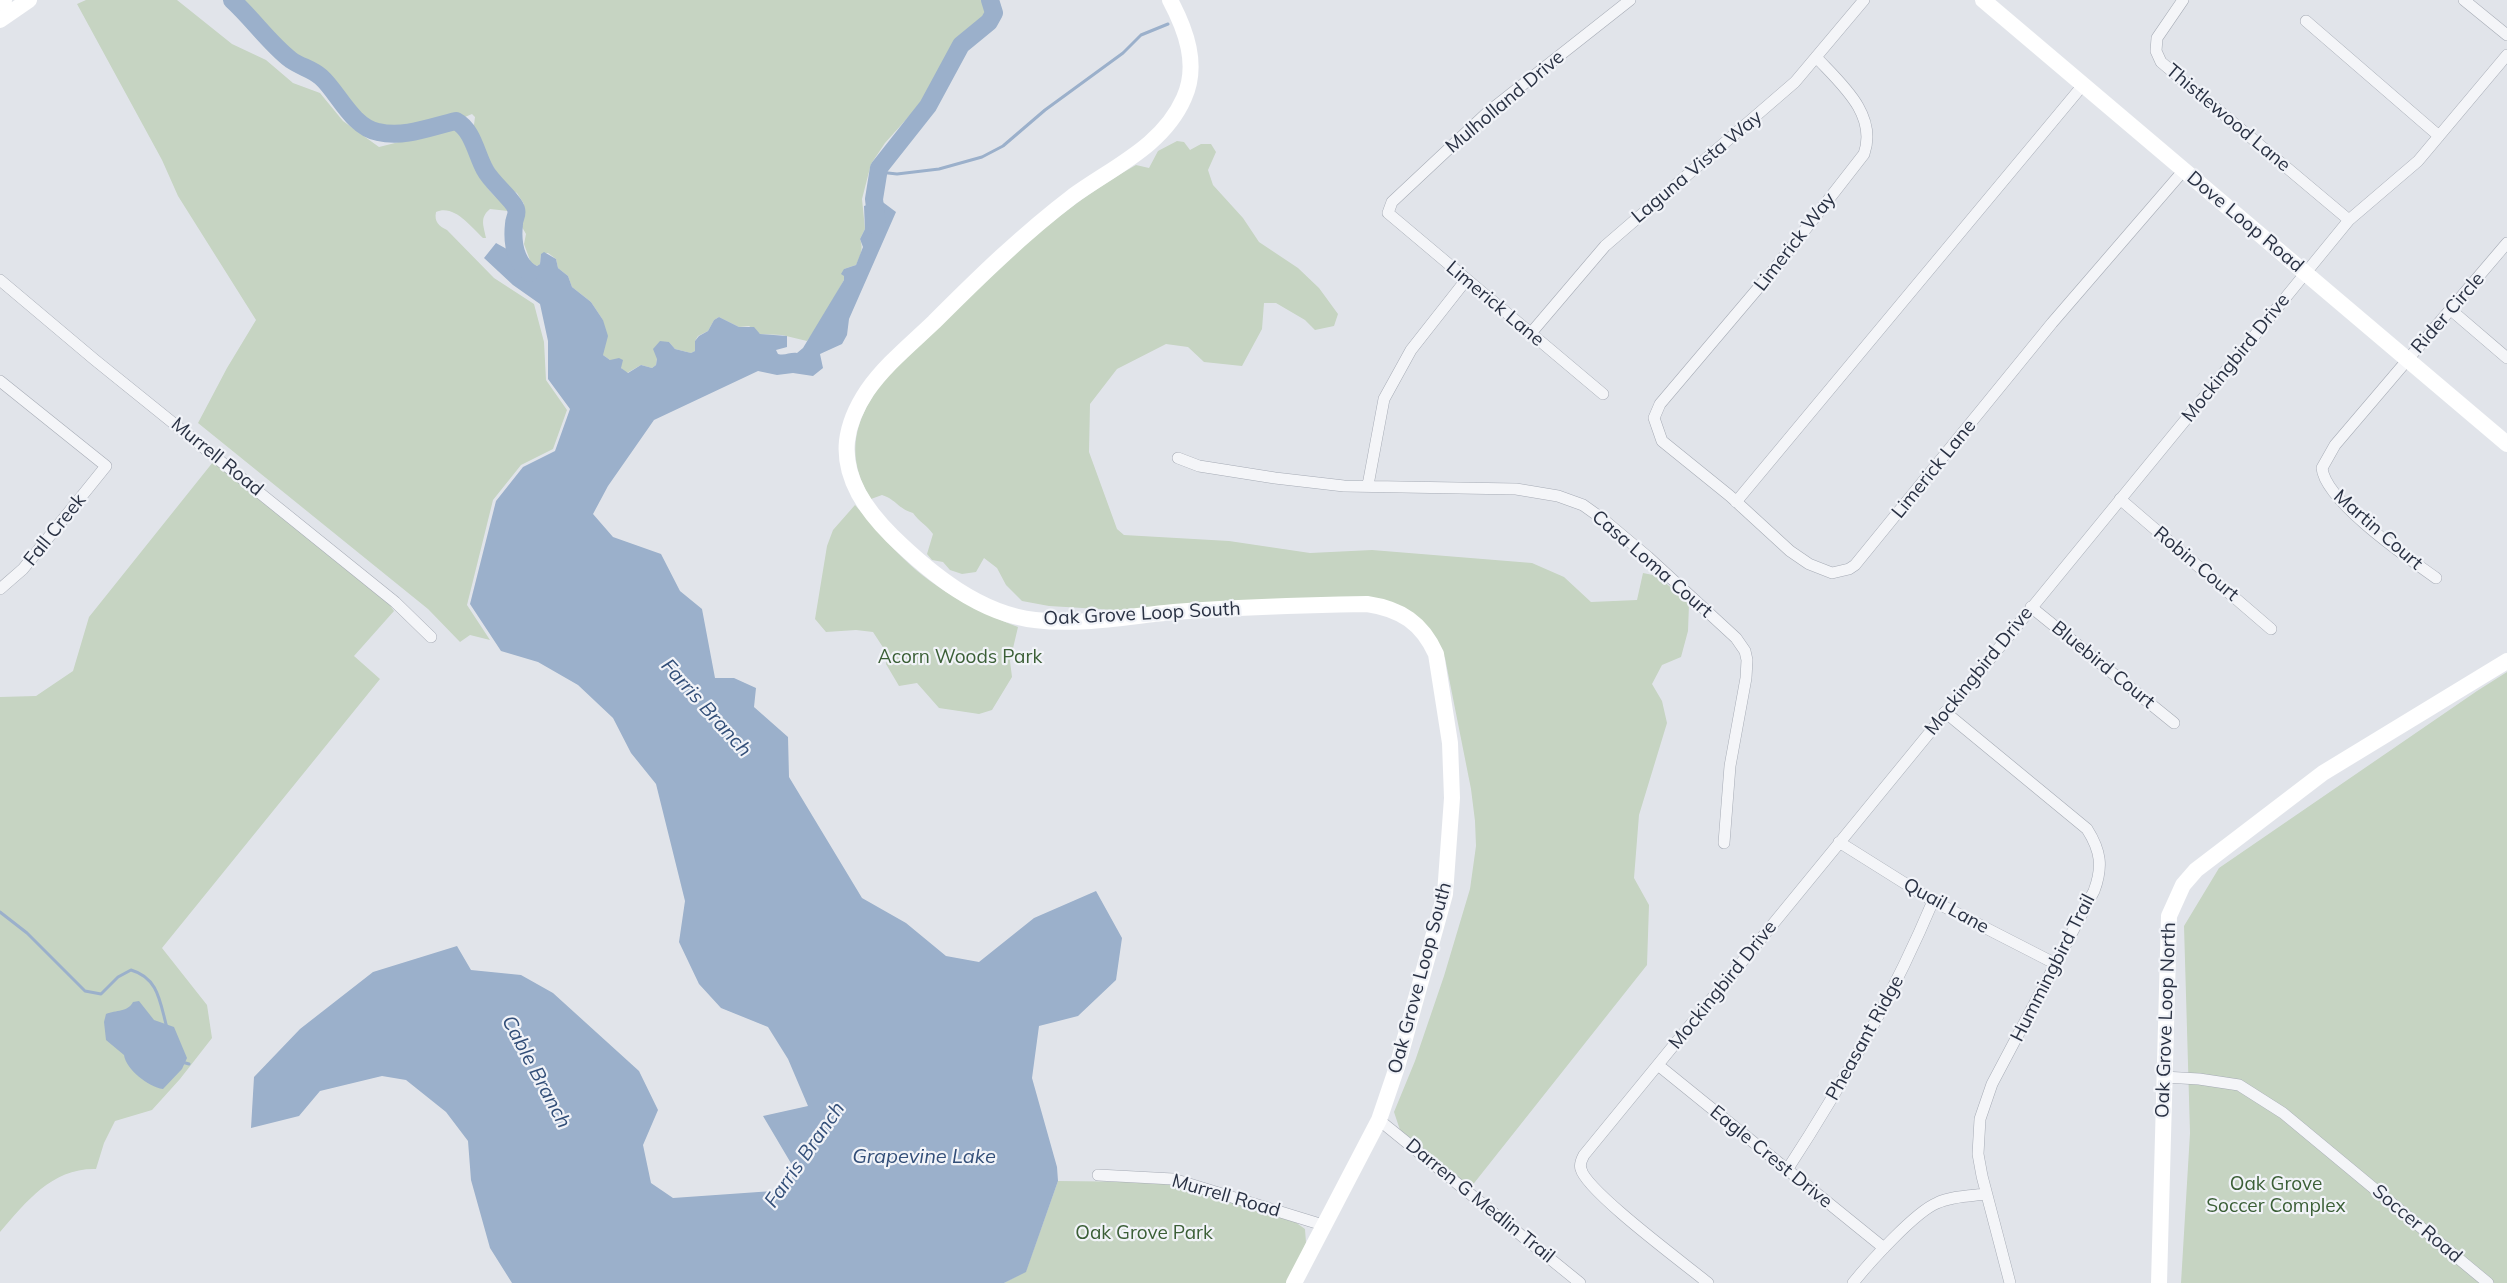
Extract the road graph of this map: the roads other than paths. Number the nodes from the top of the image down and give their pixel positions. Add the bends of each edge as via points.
1 (4, 0) edge
2 (29, 0) edge
3 (1170, 0) edge
4 (1630, 0) edge
5 (1864, 0) edge
6 (1983, 0) edge
7 (2183, 0) edge
8 (2464, 0) edge
9 (0, 2) edge
10 (0, 20) edge
11 (2306, 21) dead end
12 (2507, 35) edge
13 (2507, 55) edge
14 (1816, 57) junction
15 (2083, 85) junction
16 (2439, 136) junction
17 (2184, 170) junction
18 (1388, 213) joint
19 (2349, 220) junction
20 (2507, 243) edge
21 (2306, 274) junction
22 (0, 280) edge
23 (1466, 280) junction
24 (2451, 310) junction
25 (1530, 333) junction
26 (2507, 358) edge
27 (2408, 360) junction
28 (4, 384) edge
29 (1603, 394) dead end
30 (0, 396) edge
31 (1654, 418) joint
32 (2507, 444) edge
33 (1178, 458) dead end
34 (1368, 485) junction
35 (2120, 499) junction
36 (1736, 502) junction
37 (2436, 578) dead end
38 (0, 589) edge
39 (2031, 607) junction
40 (2271, 628) dead end
41 (431, 636) dead end
42 (2507, 661) edge
43 (1945, 712) junction
44 (2174, 723) dead end
45 (1839, 842) junction
46 (1724, 843) dead end
47 (1933, 902) junction
48 (2056, 964) junction
49 (1658, 1065) junction
50 (2164, 1077) junction
51 (1379, 1120) junction
52 (1787, 1170) junction
53 (1098, 1175) dead end
54 (1986, 1194) junction
55 (1323, 1225) junction
56 (1884, 1248) junction
57 (1294, 1283) edge
58 (1580, 1283) edge
59 (1708, 1283) edge
60 (1853, 1283) edge
61 (2010, 1283) edge
62 (2159, 1283) edge
63 (2488, 1283) edge

1 - 9 street
2 - 10 street
3 - 51 street, Oak Grove Loop South via 1188,46 1191,65 1188,88 1177,112 1164,130 1140,152 1072,197 1012,247 881,373 858,405 847,442 848,461 860,497 912,555 948,583 1012,616 1037,621 1072,621 1196,611 1367,604 1396,611 1416,622 1424,631 1436,654 1450,743 1452,798 1448,868 1442,904
4 - 18 street, Mulholland Drive via 1488,112 1392,202
5 - 14 street, Laguna Vista Way
6 - 15 street, Dove Loop Road
7 - 19 street, Thistlewood Lane via 2157,38 2156,51 2161,62
8 - 12 street
11 - 16 street
13 - 16 street, Mockingbird Drive
14 - 25 street, Laguna Vista Way via 1773,103 1605,246
14 - 31 street, Limerick Way via 1860,107 1868,144 1864,154 1776,267 1660,404
15 - 17 street, Dove Loop Road
15 - 36 street
16 - 19 street, Mockingbird Drive via 2418,161
17 - 21 street, Dove Loop Road
17 - 36 street, Limerick Lane via 1849,569 1832,573 1810,564 1790,551
18 - 23 street, Limerick Lane
19 - 21 street, Mockingbird Drive
20 - 24 street, Rider Circle
21 - 27 street, Dove Loop Road
21 - 35 street, Mockingbird Drive
22 - 41 street, Murrell Road via 395,602
23 - 25 street, Limerick Lane
23 - 34 street via 1411,350 1384,398
24 - 26 street
24 - 27 street, Rider Circle
25 - 29 street, Limerick Lane
27 - 32 street, Dove Loop Road
27 - 37 street, Martin Court via 2335,446 2324,463 2322,476 2343,504 2399,552
28 - 30 street
28 - 38 street, Fall Creek via 106,466 23,569
31 - 36 street, Limerick Lane via 1662,441
33 - 34 street, Casa Loma Court via 1199,466 1275,478 1344,486
34 - 46 street, Casa Loma Court via 1516,490 1558,496 1583,506 1648,557 1736,638 1745,651 1746,678 1730,766
35 - 39 street, Mockingbird Drive
35 - 40 street, Robin Court
39 - 43 street, Mockingbird Drive
39 - 44 street, Bluebird Court
42 - 50 street, Oak Grove Loop North via 2322,773 2196,870 2183,885 2169,916
43 - 45 street, Mockingbird Drive
43 - 48 street, Hummingbird Trail via 2087,829 2098,845 2101,864 2098,879
45 - 47 street, Quail Lane
45 - 49 street, Mockingbird Drive
47 - 48 street, Quail Lane
47 - 52 street, Pheasant Ridge via 1908,961 1878,1018
48 - 54 street, Hummingbird Trail via 1985,1101 1980,1119 1978,1154
49 - 52 street, Eagle Crest Drive
49 - 59 street, Mockingbird Drive via 1584,1155 1581,1170 1597,1193
50 - 62 street, Oak Grove Loop North
50 - 63 street, Soccer Road via 2229,1082 2256,1094
51 - 55 street, Oak Grove Loop South
51 - 58 street, Darren G Medlin Trail
52 - 56 street, Eagle Crest Drive
53 - 55 street, Murrell Road via 1174,1179
54 - 56 street via 1937,1203
54 - 61 street, Hummingbird Trail
55 - 57 street, Oak Grove Loop South
56 - 60 street

